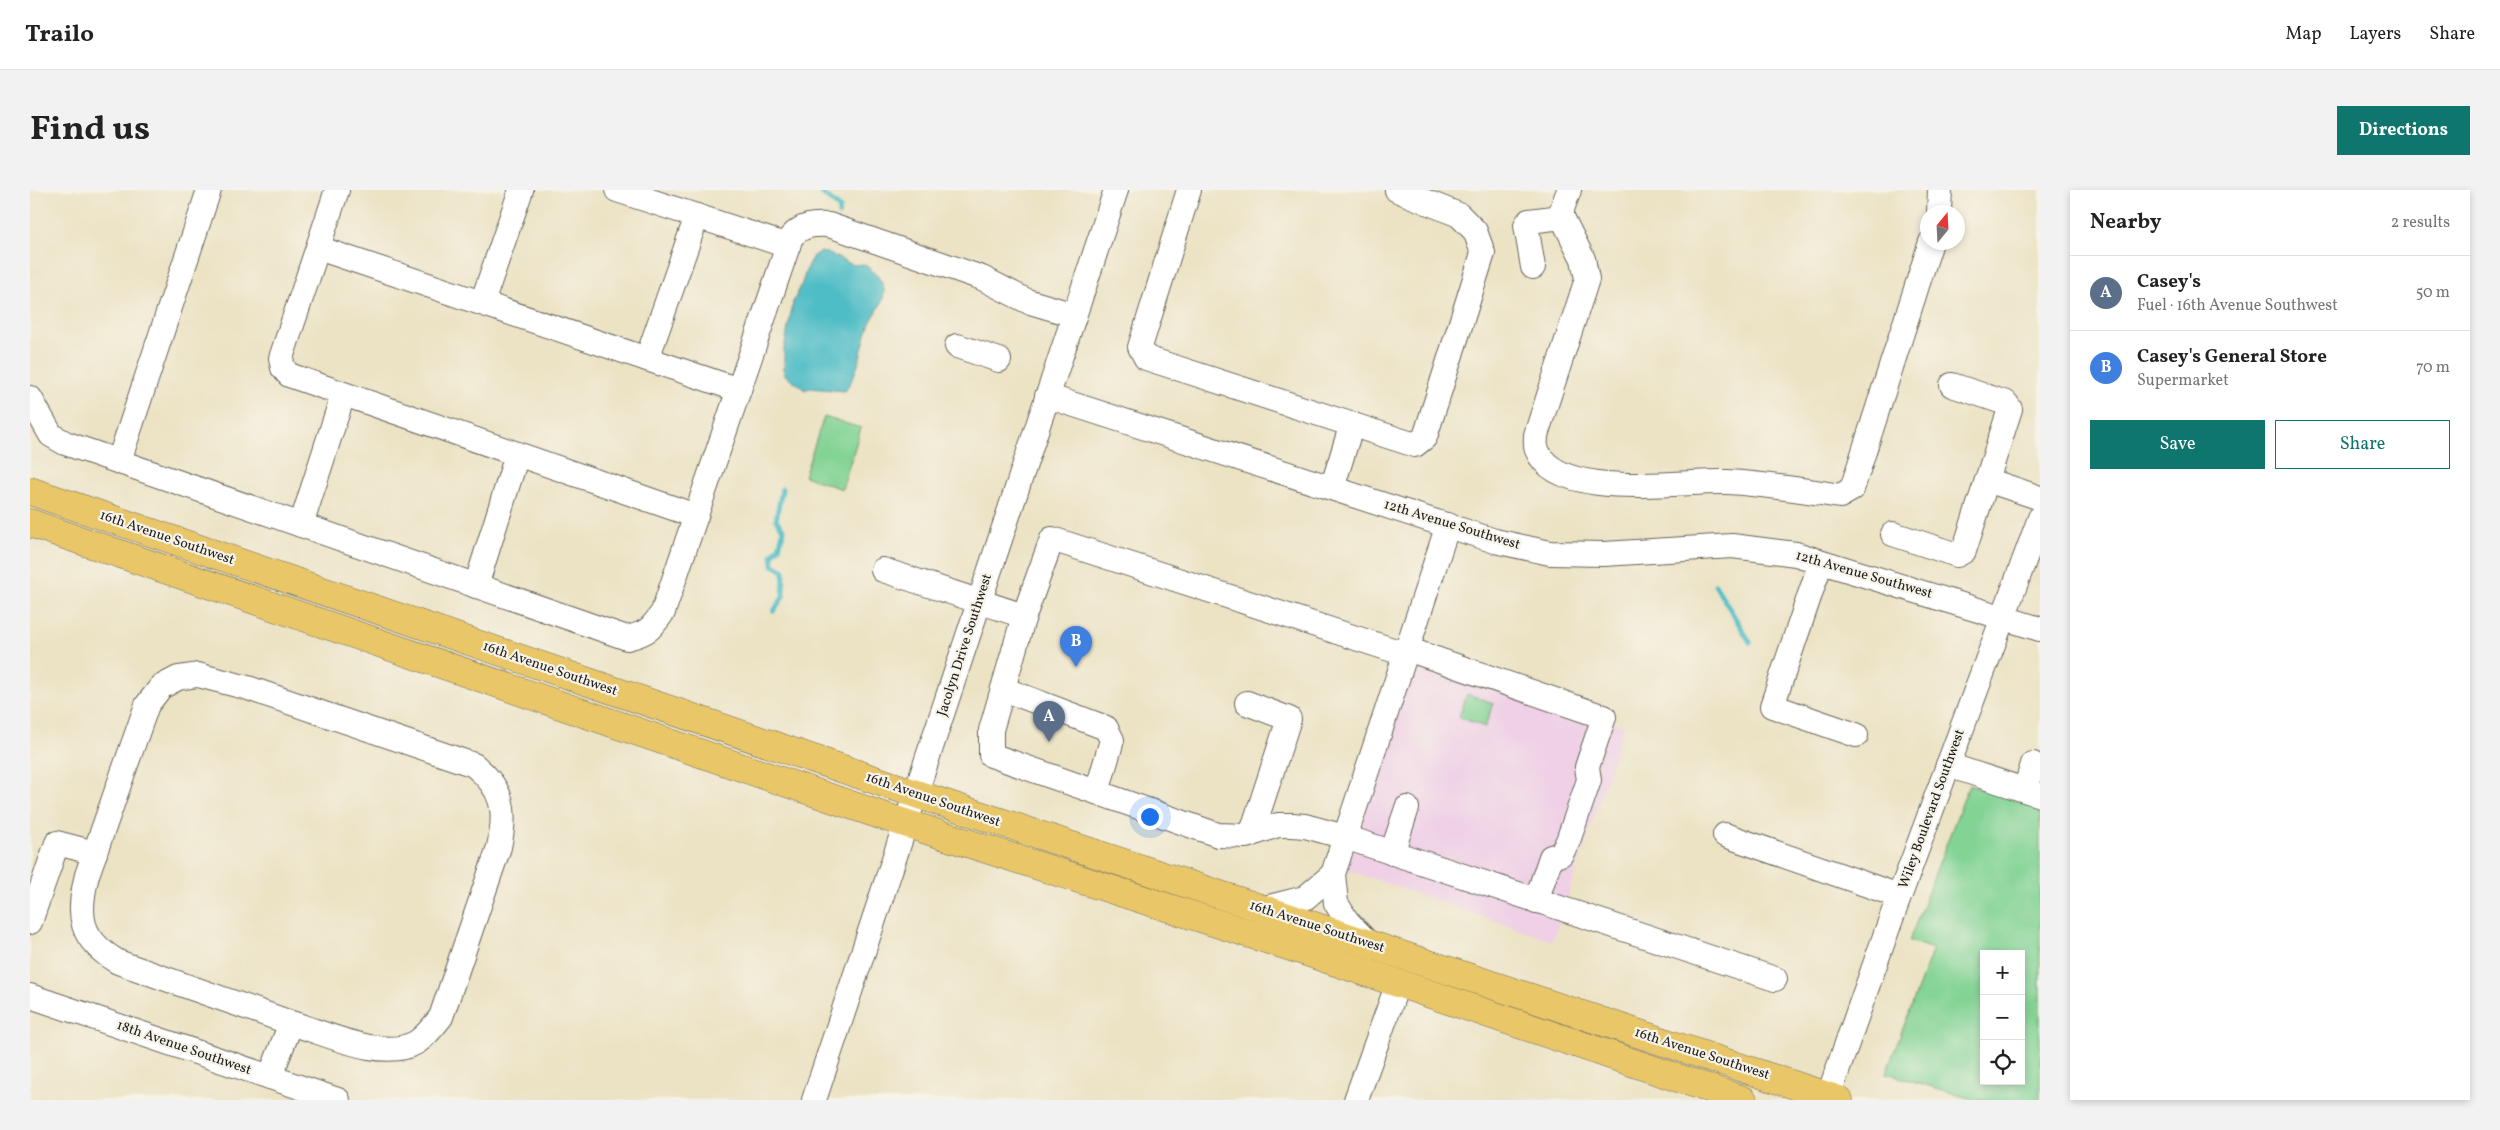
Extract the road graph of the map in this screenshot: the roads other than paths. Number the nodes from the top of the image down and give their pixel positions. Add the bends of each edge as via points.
1 (209, 190) edge
2 (337, 190) edge
3 (521, 190) edge
4 (617, 190) edge
5 (1116, 190) edge
6 (1189, 190) edge
7 (1397, 190) edge
8 (1569, 190) edge
9 (1940, 190) edge
10 (1939, 205) edge
11 (697, 216) junction
12 (1562, 217) junction
13 (788, 246) junction
14 (318, 248) junction
15 (1928, 250) edge
16 (1533, 267) dead end
17 (482, 303) junction
18 (1074, 315) junction
19 (957, 346) dead end
20 (647, 359) junction
21 (999, 360) dead end
22 (1952, 385) dead end
23 (739, 390) junction
24 (343, 395) junction
25 (1048, 396) junction
26 (30, 398) edge
27 (1352, 424) junction
28 (517, 455) junction
29 (119, 461) junction
30 (1987, 480) junction
31 (1332, 488) junction
32 (30, 491) edge
33 (2040, 498) edge
34 (696, 516) junction
35 (2040, 518) edge
36 (30, 523) edge
37 (301, 525) junction
38 (1448, 525) junction
39 (1893, 534) dead end
40 (1821, 562) junction
41 (883, 570) dead end
42 (476, 586) junction
43 (980, 601) junction
44 (1024, 616) junction
45 (2003, 617) junction
46 (2040, 629) edge
47 (1406, 652) junction
48 (1003, 689) junction
49 (1247, 703) dead end
50 (1856, 735) dead end
51 (2033, 764) dead end
52 (1948, 765) junction
53 (1097, 792) junction
54 (2032, 793) edge
55 (916, 794) junction
56 (1407, 808) dead end
57 (906, 824) junction
58 (1251, 835) junction
59 (1725, 835) dead end
60 (1345, 837) junction
61 (95, 853) junction
62 (1392, 853) junction
63 (1333, 874) junction
64 (1899, 896) junction
65 (1536, 900) junction
66 (1262, 909) junction
67 (31, 915) edge
68 (1197, 917) junction
69 (1329, 931) junction
70 (1370, 945) junction
71 (1775, 979) dead end
72 (1398, 983) junction
73 (30, 996) edge
74 (291, 1023) junction
75 (270, 1077) junction
76 (1831, 1099) edge
77 (338, 1100) edge
78 (814, 1100) edge
79 (1356, 1100) edge
80 (1743, 1100) edge

1 - 29 street
2 - 14 street
3 - 17 street
4 - 11 street
5 - 18 street, Jacolyn Drive Southwest
6 - 27 street via 1140,348 1146,358
7 - 27 street via 1460,215 1475,231 1483,253 1425,437 1415,445
8 - 12 street
9 - 10 street
11 - 13 street
11 - 20 street
12 - 15 street via 1583,259 1587,279 1536,435 1536,449 1546,464 1562,474 1595,484 1726,482 1840,496 1852,489
12 - 16 street via 1526,224
13 - 18 street via 799,228 829,225 982,278 1016,307
13 - 23 street
14 - 17 street
14 - 24 street via 281,358 283,368 296,379
17 - 20 street
18 - 25 street, Jacolyn Drive Southwest
19 - 21 street
20 - 23 street
22 - 30 street via 2006,403 2010,409
23 - 34 street
24 - 28 street
24 - 37 street
25 - 31 street, 12th Avenue Southwest
25 - 43 street, Jacolyn Drive Southwest
26 - 29 street via 51,435
27 - 31 street
28 - 34 street
28 - 42 street
29 - 37 street
30 - 33 street
30 - 39 street via 1964,551 1957,554
31 - 38 street, 12th Avenue Southwest
32 - 55 main road, 16th Avenue Southwest
34 - 42 street via 663,612 644,634 627,638
35 - 45 street, Wiley Boulevard Southwest
36 - 57 main road, 16th Avenue Southwest
37 - 42 street
38 - 40 street, 12th Avenue Southwest via 1495,541 1550,553 1604,554 1732,546 1796,554
38 - 47 street
40 - 45 street, 12th Avenue Southwest
40 - 50 street via 1771,705
41 - 43 street
43 - 44 street
43 - 55 street, Jacolyn Drive Southwest
44 - 47 street via 1052,539
44 - 48 street
45 - 46 street, 12th Avenue Southwest
45 - 52 street, Wiley Boulevard Southwest
47 - 60 street
47 - 65 street via 1604,717 1587,767 1589,780 1568,841 1561,854 1551,857
48 - 53 street via 1106,728 1112,740
48 - 53 street via 991,730 991,755
49 - 58 street via 1289,719
51 - 54 street
52 - 54 street
52 - 64 street, Wiley Boulevard Southwest
53 - 58 street via 1218,835
55 - 57 street, Jacolyn Drive Southwest
55 - 66 main road, 16th Avenue Southwest
56 - 62 street
57 - 68 main road, 16th Avenue Southwest
57 - 78 street, Jacolyn Drive Southwest
58 - 60 street via 1278,825 1292,825
59 - 64 street
60 - 62 street
60 - 63 street
61 - 67 street via 57,842
61 - 74 street via 80,904 84,925 105,954 118,962
61 - 74 street via 147,705 161,687 178,678 198,675 248,688 474,765 485,774 496,788 504,822 499,847 441,1017 416,1042 378,1050
62 - 65 street
63 - 66 street via 1305,898
63 - 70 street via 1336,903 1347,921
64 - 76 street, Wiley Boulevard Southwest
65 - 71 street
66 - 69 main road, 16th Avenue Southwest
68 - 69 main road via 1223,909 1310,937 1322,937
68 - 72 main road, 16th Avenue Southwest
69 - 70 main road, 16th Avenue Southwest
70 - 76 main road, 16th Avenue Southwest
72 - 79 street
72 - 80 main road, 16th Avenue Southwest
73 - 75 street, 18th Avenue Southwest
74 - 75 street
75 - 77 street, 18th Avenue Southwest

